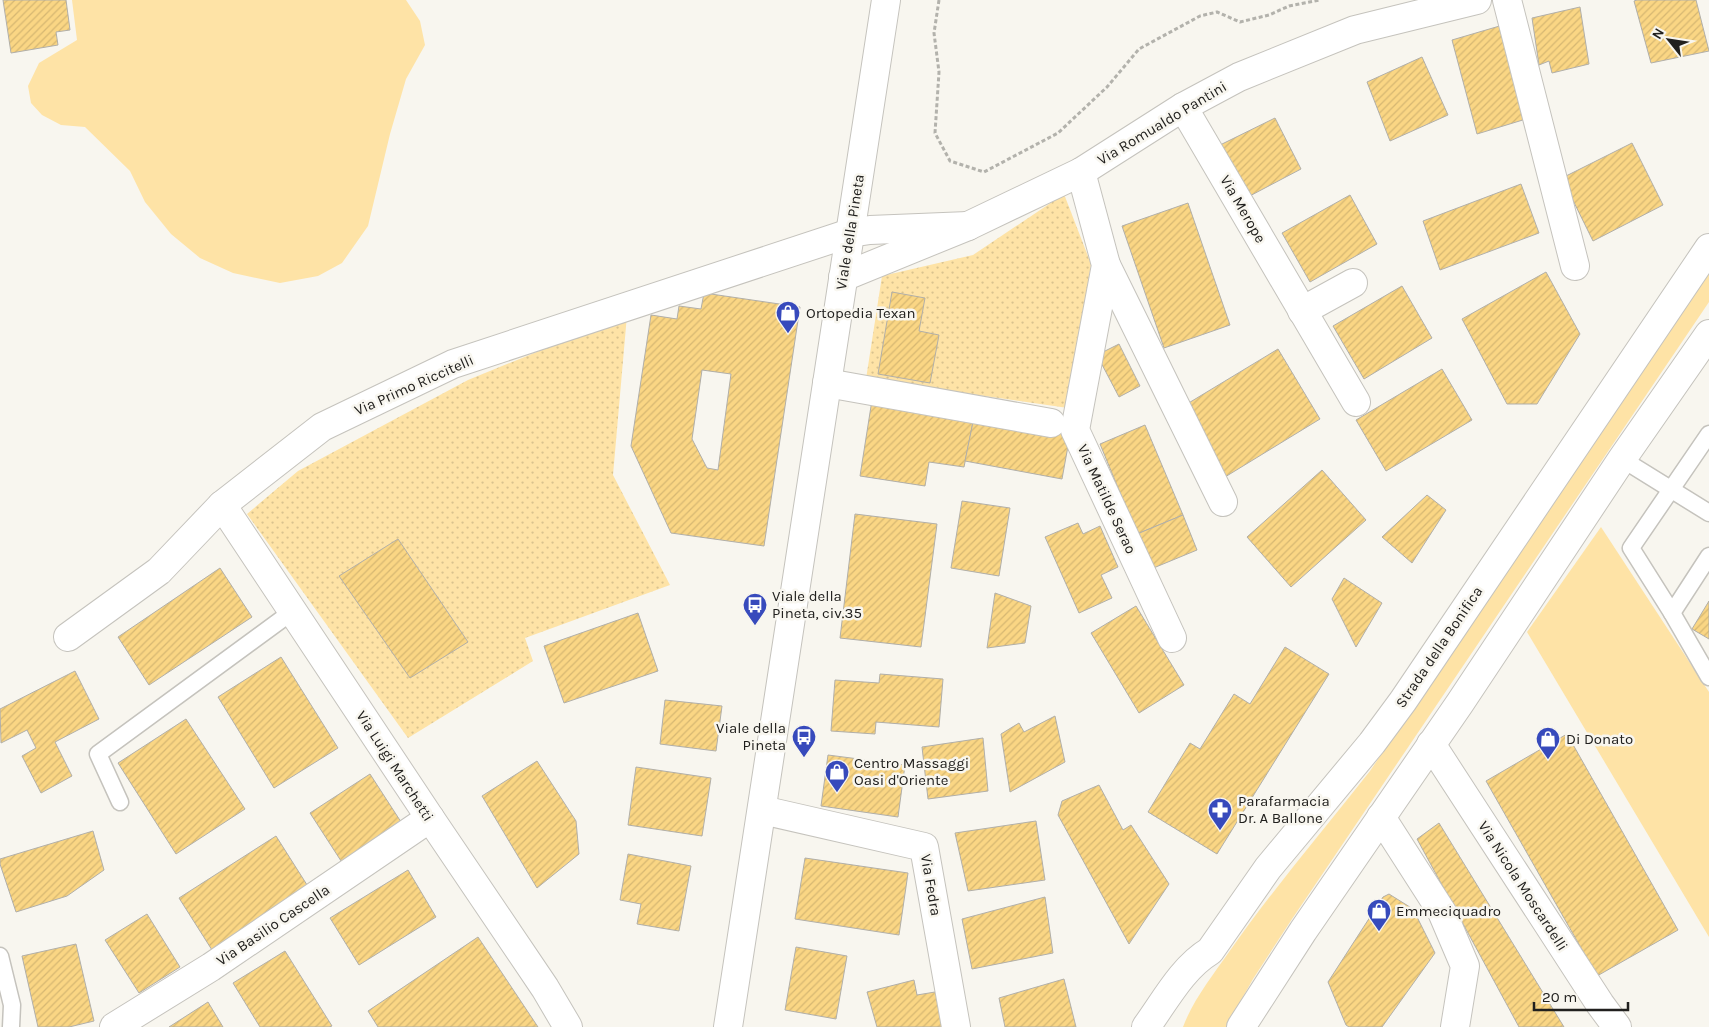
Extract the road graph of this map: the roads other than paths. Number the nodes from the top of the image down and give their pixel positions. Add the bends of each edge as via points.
1 (886, 0) edge
2 (1477, 0) edge
3 (1507, 0) edge
4 (1183, 107) junction
5 (1081, 172) junction
6 (968, 226) junction
7 (850, 233) junction
8 (1709, 248) edge
9 (1106, 265) junction
10 (1575, 266) dead end
11 (843, 277) junction
12 (1353, 283) dead end
13 (1302, 312) junction
14 (1709, 334) edge
15 (827, 384) junction
16 (1356, 402) dead end
17 (1052, 423) dead end
18 (1709, 434) edge
19 (1622, 460) junction
20 (1671, 489) junction
21 (1223, 502) dead end
22 (222, 505) junction
23 (1709, 513) edge
24 (1709, 556) edge
25 (293, 611) junction
26 (1672, 613) junction
27 (68, 636) dead end
28 (1172, 638) dead end
29 (1709, 677) edge
30 (1431, 744) junction
31 (120, 802) dead end
32 (762, 810) junction
33 (1381, 817) junction
34 (430, 818) junction
35 (1210, 951) junction
36 (0, 956) edge
37 (11, 1027) edge
38 (114, 1027) edge
39 (568, 1027) edge
40 (728, 1027) edge
41 (956, 1027) edge
42 (1146, 1027) edge
43 (1167, 1027) edge
44 (1241, 1027) edge
45 (1455, 1027) edge
46 (1617, 1027) edge

1 - 7 street, Viale della Pineta
2 - 4 street, Via Romualdo Pantini via 1355,30 1239,77
3 - 10 street
4 - 5 street, Via Romualdo Pantini
4 - 13 street, Via Merope
5 - 6 street, Via Romualdo Pantini
5 - 9 street, Via Matilde Serao
6 - 7 street, Via Romualdo Pantini
6 - 11 street, Via Romualdo Pantini
7 - 11 street, Viale della Pineta
7 - 22 street, Via Primo Riccitelli via 453,364 322,427
8 - 35 street, Strada della Bonifica via 1403,701 1268,868
9 - 21 street, Via Matilde Serao
9 - 28 street, Via Matilde Serao via 1075,430
11 - 15 street, Viale della Pineta
12 - 13 street
13 - 16 street, Via Merope
14 - 19 street
15 - 17 street
15 - 32 street, Viale della Pineta
18 - 20 lane
19 - 20 lane
19 - 30 street
20 - 23 lane
20 - 26 lane via 1631,548
22 - 25 street, Via Luigi Marchetti
22 - 27 street, Via Primo Riccitelli via 160,570
24 - 26 lane
25 - 31 lane via 98,754
25 - 34 street, Via Luigi Marchetti
26 - 29 lane
30 - 33 street
30 - 46 street, Via Nicola Moscardelli
32 - 40 street, Viale della Pineta
32 - 41 street, Via Fedra via 924,847
33 - 44 street
33 - 45 street via 1442,912 1465,966
34 - 38 street, Via Basilio Cascella via 211,967
34 - 39 street, Via Luigi Marchetti
35 - 42 street, Strada della Bonifica via 1196,959
35 - 43 street via 1207,965
36 - 37 lane via 12,1005

